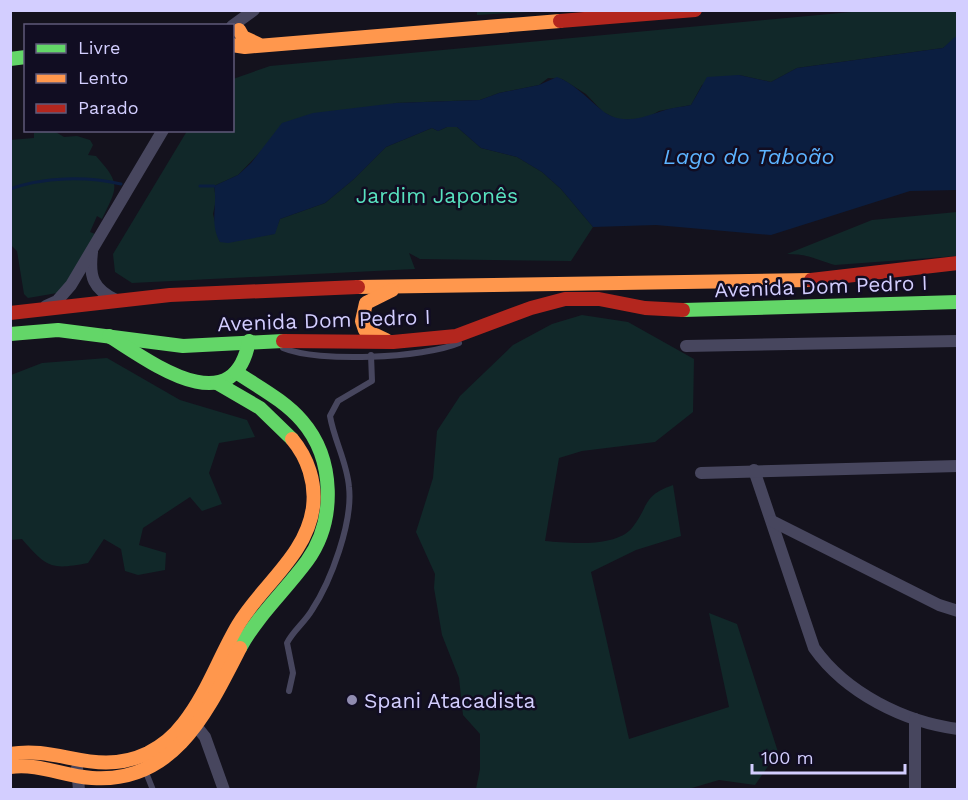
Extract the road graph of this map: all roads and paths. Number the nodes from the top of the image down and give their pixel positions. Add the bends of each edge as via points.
1 (254, 10) edge
2 (695, 10) edge
3 (238, 26) edge
4 (234, 44) edge
5 (258, 44) junction
6 (162, 132) edge
7 (93, 251) junction
8 (957, 263) edge
9 (941, 265) junction
10 (957, 279) edge
11 (399, 288) junction
12 (957, 290) edge
13 (121, 302) junction
14 (957, 302) edge
15 (939, 304) junction
16 (39, 309) junction
17 (10, 313) edge
18 (508, 316) junction
19 (10, 334) edge
20 (106, 334) junction
21 (266, 340) junction
22 (249, 341) junction
23 (957, 341) edge
24 (393, 342) junction
25 (686, 346) dead end
26 (371, 355) junction
27 (236, 372) junction
28 (218, 383) junction
29 (957, 466) edge
30 (754, 470) junction
31 (701, 473) dead end
32 (772, 521) junction
33 (957, 611) edge
34 (289, 691) dead end
35 (188, 717) junction
36 (915, 718) junction
37 (199, 728) junction
38 (957, 729) edge
39 (10, 754) edge
40 (77, 761) junction
41 (95, 764) junction
42 (10, 767) edge
43 (144, 769) junction
44 (78, 783) edge
45 (93, 784) edge
46 (153, 789) edge
47 (224, 789) edge
48 (915, 789) edge

1 - 3 street
2 - 5 main road
3 - 5 main road via 243,37
4 - 5 main road
6 - 7 street
7 - 13 street via 92,282 98,290
7 - 16 street via 64,295
8 - 9 main road, Avenida Dom Pedro I
9 - 10 main road
9 - 11 main road, Avenida Dom Pedro I via 807,280
11 - 13 main road, Avenida Dom Pedro I via 287,288 170,294
11 - 24 main road via 373,298 362,313 366,330
12 - 15 main road
13 - 16 main road, Avenida Dom Pedro I
14 - 15 main road, Avenida Dom Pedro I
15 - 18 main road, Avenida Dom Pedro I via 694,311 645,308 599,299 565,299
16 - 17 main road, Avenida Dom Pedro I
18 - 24 main road, Avenida Dom Pedro I via 456,336
18 - 26 lane via 439,350
19 - 20 main road, Avenida Dom Pedro I via 58,330
20 - 22 main road, Avenida Dom Pedro I via 183,346
20 - 28 main road via 189,382 203,386
21 - 22 main road, Avenida Dom Pedro I
21 - 24 main road, Avenida Dom Pedro I
21 - 26 lane via 303,355
22 - 27 main road via 247,354
23 - 25 street
26 - 34 lane via 372,381 338,401 330,416 346,467 349,510 319,599 287,643 293,673
27 - 28 main road
27 - 37 main road via 290,408 316,441 326,479 326,513 315,548 264,608
28 - 35 main road via 252,402 289,431 303,452 312,502 305,534 250,605
29 - 30 street
30 - 31 street
30 - 32 street
32 - 33 street
32 - 36 street via 814,648 826,666 861,693
35 - 37 street
35 - 41 main road via 170,739 154,750 116,763
36 - 38 street
36 - 48 street
37 - 43 main road via 181,747
37 - 47 street
39 - 40 main road via 34,752
40 - 41 main road
40 - 44 street
41 - 45 street
42 - 44 main road via 46,766
43 - 45 main road
43 - 46 lane
44 - 45 main road

